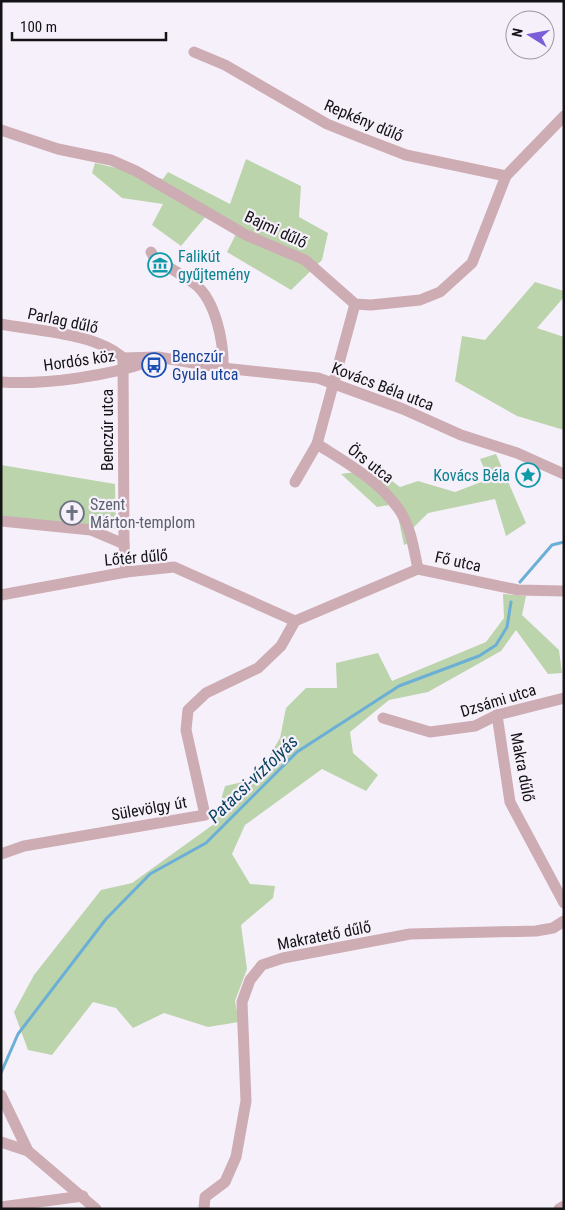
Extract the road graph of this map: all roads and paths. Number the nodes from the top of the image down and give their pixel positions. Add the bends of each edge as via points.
1 (194, 52) dead end
2 (564, 116) edge
3 (1, 130) edge
4 (506, 176) junction
5 (151, 252) dead end
6 (355, 304) junction
7 (1, 324) edge
8 (119, 355) junction
9 (158, 358) junction
10 (223, 368) junction
11 (124, 370) junction
12 (1, 382) edge
13 (334, 384) junction
14 (317, 444) junction
15 (564, 474) edge
16 (295, 482) dead end
17 (1, 521) edge
18 (124, 544) junction
19 (418, 570) junction
20 (126, 572) junction
21 (564, 591) edge
22 (1, 595) edge
23 (295, 621) junction
24 (564, 698) edge
25 (497, 715) junction
26 (383, 718) dead end
27 (1, 854) edge
28 (564, 903) edge
29 (564, 921) edge
30 (1, 1095) edge
31 (1, 1142) edge
32 (28, 1151) junction
33 (83, 1196) junction
34 (563, 1207) edge
35 (1, 1208) edge
36 (96, 1209) edge
37 (204, 1209) edge
38 (559, 1209) edge

1 - 4 street, Repkény dűlő via 224,65 327,124 362,138 406,155
2 - 4 street
3 - 6 street, Bajmi dűlő via 58,149 111,160 136,171 246,235 305,260
4 - 6 street via 472,263 440,292 420,300
5 - 10 street via 155,259 197,286 210,305 224,351
6 - 13 street
7 - 8 street, Parlag dűlő via 94,341
8 - 9 street, Kovács Béla utca
8 - 11 street, Benczúr utca
9 - 10 street, Kovács Béla utca
9 - 11 street, Hordós köz
10 - 13 street, Kovács Béla utca via 318,378
11 - 12 street, Hordós köz via 41,383
11 - 18 street, Benczúr utca
13 - 14 street
13 - 15 street, Kovács Béla utca
14 - 16 street
14 - 19 street, Örs utca via 380,488 401,512 410,533
17 - 18 street via 91,530
18 - 20 street, Benczúr utca
19 - 21 street, Fő utca via 518,590
19 - 23 street, Fő utca
20 - 22 street, Lőtér dűlő
20 - 23 street, Lőtér dűlő via 174,568
23 - 27 street, Sülevölgy út via 281,646 258,668 206,693 188,710 186,730 205,815 24,846
24 - 25 street, Dzsámi utca
25 - 26 street, Dzsámi utca via 474,726 430,732
25 - 28 street, Makra dűlő via 510,802
29 - 37 street, Makratető dűlő via 554,928 536,930 410,934 283,958 262,965 250,980 242,1002 246,1101 236,1157 225,1182 205,1197
30 - 32 street
31 - 32 street
32 - 33 street
33 - 35 street
33 - 36 street
34 - 38 street

